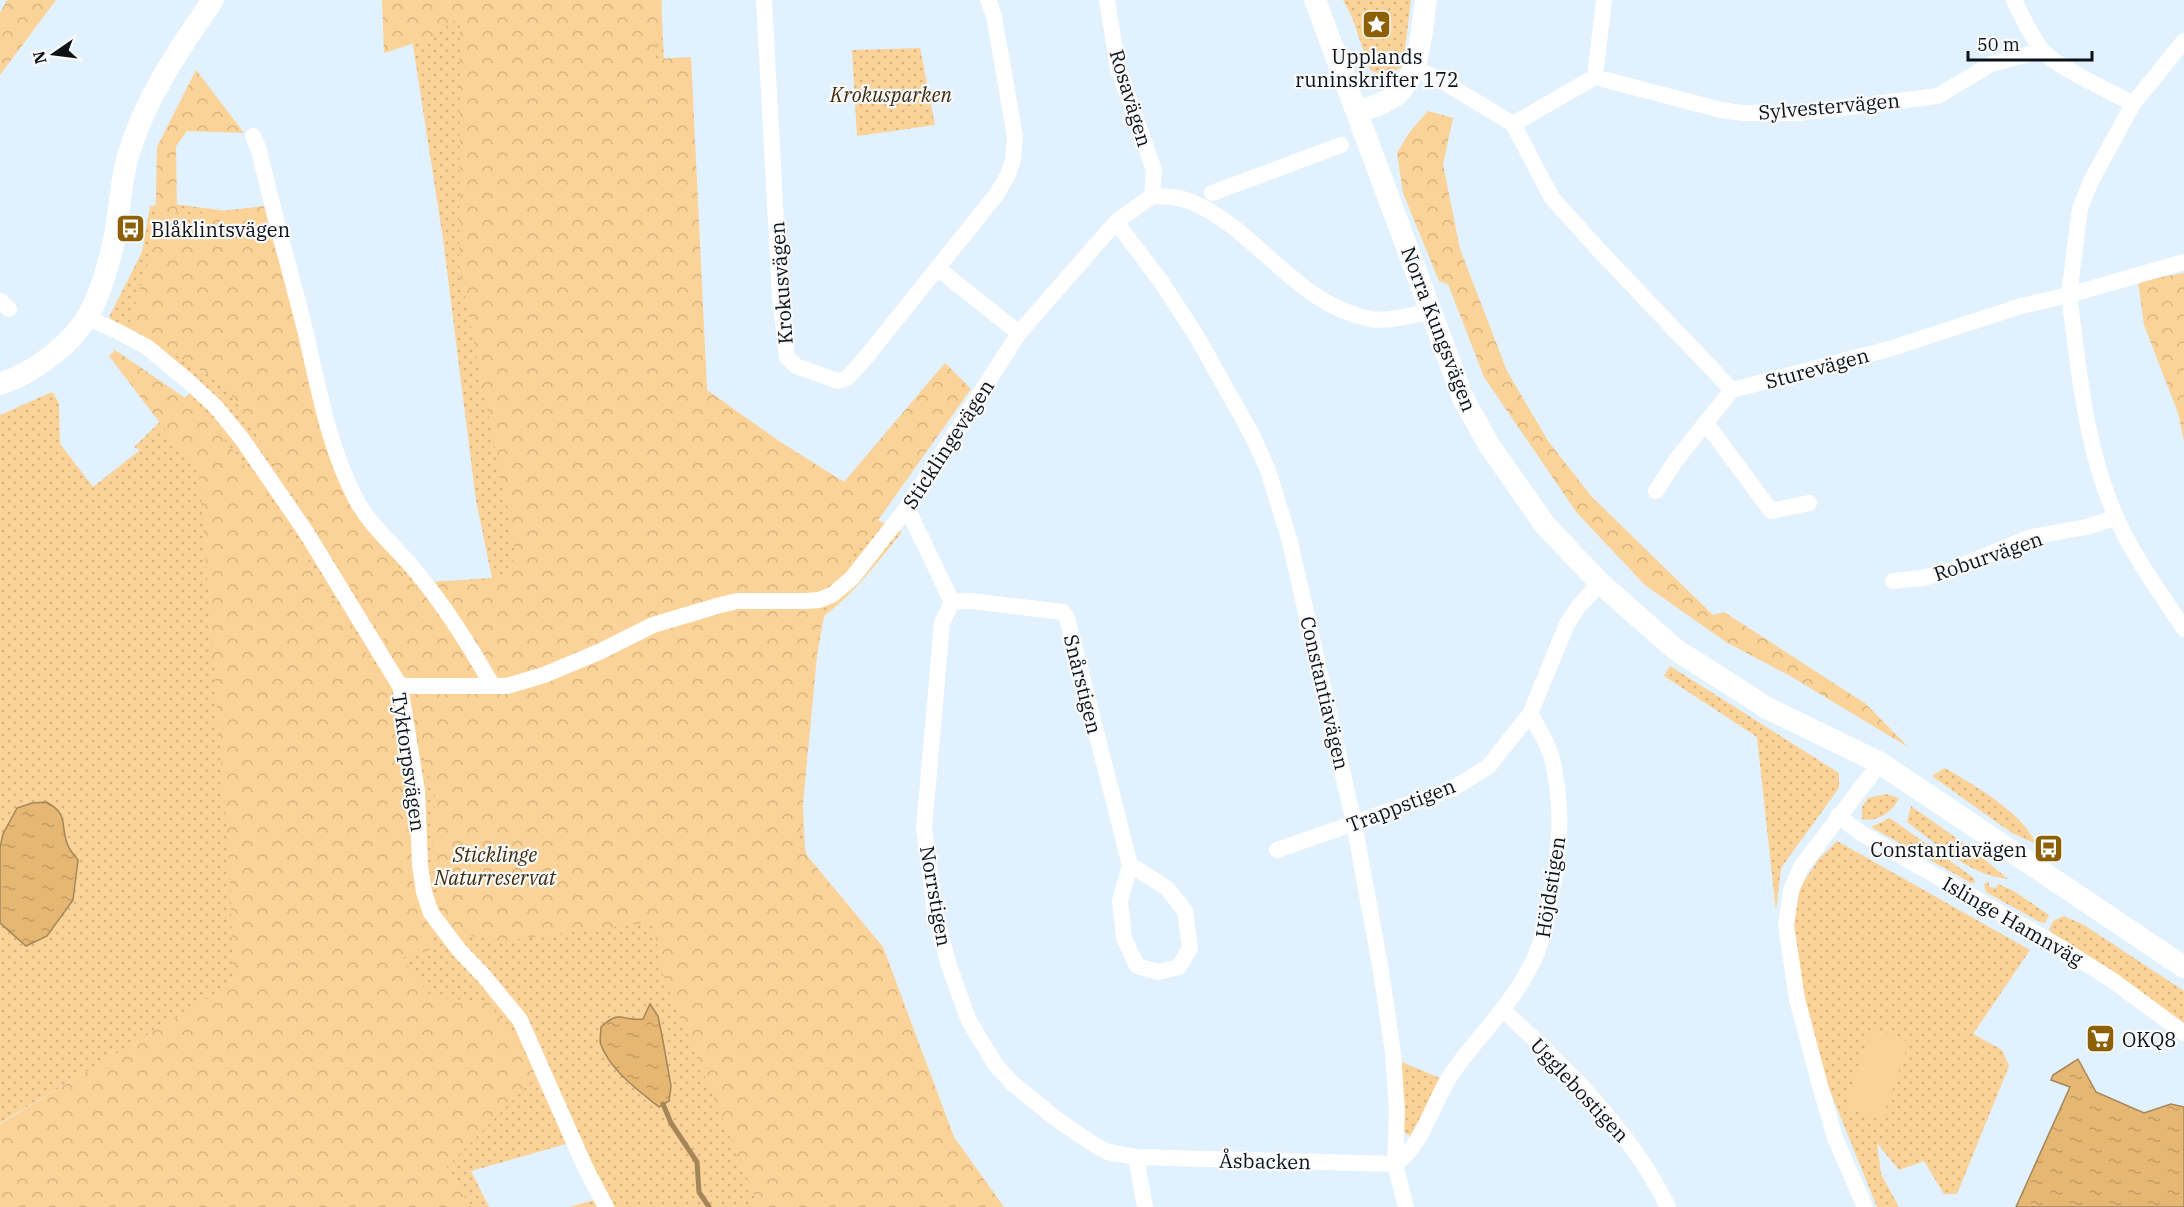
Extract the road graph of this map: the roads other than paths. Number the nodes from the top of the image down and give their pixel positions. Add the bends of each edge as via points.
1 (213, 0) edge
2 (764, 0) edge
3 (988, 0) edge
4 (1107, 0) edge
5 (1315, 0) edge
6 (1426, 0) edge
7 (1604, 0) edge
8 (2014, 0) edge
9 (2184, 41) edge
10 (2042, 51) junction
11 (1414, 68) junction
12 (1595, 77) junction
13 (2133, 104) junction
14 (1357, 111) junction
15 (1513, 124) junction
16 (253, 136) dead end
17 (1341, 145) dead end
18 (1212, 193) dead end
19 (1152, 196) junction
20 (1116, 222) junction
21 (2184, 262) edge
22 (937, 268) junction
23 (2069, 295) junction
24 (1430, 311) junction
25 (87, 318) junction
26 (1019, 333) junction
27 (0, 384) edge
28 (1732, 390) junction
29 (1706, 423) junction
30 (1656, 491) dead end
31 (1809, 503) dead end
32 (907, 508) junction
33 (2116, 518) junction
34 (1893, 581) dead end
35 (1600, 583) junction
36 (952, 602) junction
37 (2184, 628) edge
38 (400, 686) junction
39 (492, 686) junction
40 (1530, 714) junction
41 (1880, 763) junction
42 (1838, 816) junction
43 (1354, 823) junction
44 (1277, 850) dead end
45 (1130, 864) junction
46 (2184, 967) edge
47 (1503, 1010) junction
48 (2184, 1033) edge
49 (1136, 1157) junction
50 (1395, 1164) junction
51 (606, 1207) edge
52 (1145, 1207) edge
53 (1406, 1207) edge
54 (1668, 1207) edge
55 (1865, 1207) edge

1 - 25 main road via 150,99 128,157 114,241
2 - 22 street, Krokusvägen via 780,296 787,357 796,366 829,378 847,378
3 - 22 street, Krokusvägen via 1015,136 1013,159 996,195
4 - 19 street, Rosavägen via 1118,68 1154,170
5 - 14 main road, Norra Kungsvägen
6 - 11 main road
7 - 12 street
8 - 10 street
9 - 13 street
10 - 12 street, Sylvestervägen via 1991,64 1938,96 1799,113 1721,110
10 - 13 street
11 - 14 main road via 1404,87 1391,99
11 - 15 street
12 - 15 street
13 - 23 street via 2080,208
14 - 24 main road, Norra Kungsvägen
15 - 28 street via 1552,198
16 - 39 street via 340,467 374,526 431,590 467,641
17 - 18 street
19 - 20 street, Sticklingevägen
19 - 24 street via 1187,201 1220,218 1315,296 1337,308 1373,320
20 - 26 street, Sticklingevägen
20 - 43 street, Constantiavägen via 1161,280 1196,335 1268,470 1290,542
21 - 23 street, Sturevägen
22 - 26 street
23 - 28 street, Sturevägen via 2021,306 1889,349
23 - 33 street via 2091,439
24 - 35 main road, Norra Kungsvägen via 1463,398 1489,445 1545,525
25 - 27 main road via 52,356
25 - 38 street, Tyktorpsvägen via 147,347 216,407 306,532
26 - 32 street, Sticklingevägen
28 - 29 street
29 - 30 street
29 - 31 street via 1771,511
32 - 36 street
32 - 39 street, Sticklingevägen via 852,578 832,595 812,600 737,601 717,606 653,625 544,675 507,686
33 - 34 street, Roburvägen via 2031,537 1949,571
33 - 37 street
35 - 40 street, Trappstigen via 1567,624
35 - 41 main road, Norra Kungsvägen via 1675,649 1758,703
36 - 45 street, Snårstigen via 1063,612
36 - 49 street, Norrstigen via 942,623 924,828 935,913 949,966 969,1021 995,1065 1011,1082 1093,1144 1108,1152
38 - 39 street, Sticklingevägen
38 - 51 street, Tyktorpsvägen via 417,792 420,865 431,913 520,1020
40 - 43 street, Trappstigen via 1488,767 1452,789
40 - 47 street, Höjdstigen via 1550,751 1560,808 1560,841 1541,945
41 - 42 street
41 - 46 main road, Norra Kungsvägen
42 - 48 street, Islinge Hamnväg via 2060,947
42 - 55 street via 1802,867 1791,891 1786,925 1797,999 1819,1082 1835,1138
43 - 44 street, Trappstigen
43 - 50 street, Constantiavägen via 1393,1053
45 - 45 street, Snårstigen via 1120,901 1124,939 1137,966 1158,972 1179,967 1190,948 1185,911 1167,888
47 - 50 street, Höjdstigen via 1452,1074 1413,1149
47 - 54 street, Ugglebostigen via 1577,1081 1623,1133
49 - 50 street, Åsbacken
49 - 52 street
50 - 53 street, Constantiavägen

